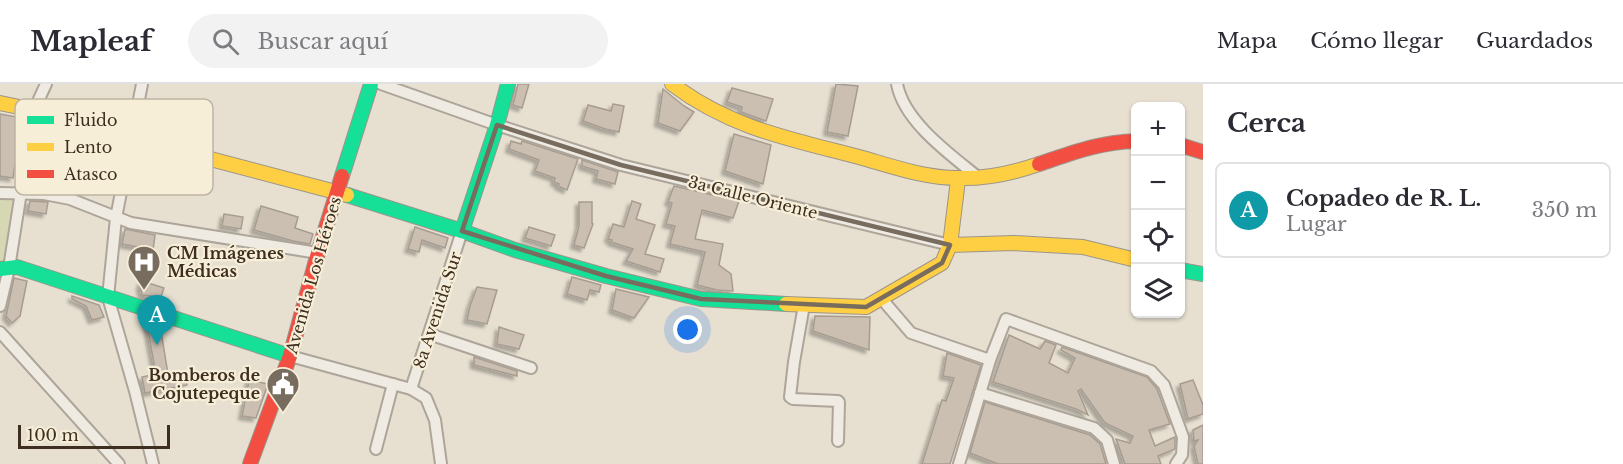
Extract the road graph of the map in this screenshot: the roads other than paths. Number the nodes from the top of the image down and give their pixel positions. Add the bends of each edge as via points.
1 (46, 84) edge
2 (142, 84) edge
3 (372, 84) edge
4 (381, 84) edge
5 (508, 84) edge
6 (672, 84) edge
7 (897, 84) edge
8 (39, 99) edge
9 (139, 99) edge
10 (0, 103) edge
11 (15, 106) edge
12 (497, 124) junction
13 (1131, 141) edge
14 (1185, 147) edge
15 (1203, 152) edge
16 (213, 159) edge
17 (979, 178) junction
18 (958, 180) junction
19 (337, 192) junction
20 (0, 193) edge
21 (15, 194) edge
22 (20, 195) edge
23 (49, 195) edge
24 (121, 195) edge
25 (116, 218) junction
26 (462, 231) junction
27 (950, 244) junction
28 (318, 253) junction
29 (1131, 259) edge
30 (4, 268) edge
31 (1185, 271) edge
32 (1203, 274) edge
33 (108, 297) junction
34 (882, 298) junction
35 (804, 305) junction
36 (0, 306) edge
37 (0, 332) edge
38 (429, 334) junction
39 (290, 356) junction
40 (990, 360) junction
41 (531, 368) dead end
42 (393, 384) junction
43 (411, 389) junction
44 (980, 393) junction
45 (838, 441) dead end
46 (376, 449) dead end
47 (252, 459) edge
48 (119, 464) edge
49 (153, 464) edge
50 (239, 464) edge
51 (441, 464) edge
52 (959, 464) edge
53 (1114, 464) edge
54 (1176, 464) edge

1 - 8 street
2 - 9 street
3 - 19 street, Avenida Los Héroes
4 - 12 street, 3a Calle Oriente
5 - 12 street
6 - 18 street via 709,110 738,123 916,173
7 - 17 street via 904,104 918,123
10 - 11 street
12 - 26 street
12 - 27 street, 3a Calle Oriente via 621,165
13 - 17 street via 1095,144 1016,171
14 - 15 street
16 - 19 street
17 - 18 street
18 - 27 street
19 - 26 street
19 - 28 street, Avenida Los Héroes
20 - 21 street
22 - 30 street
23 - 25 street
24 - 25 street
25 - 28 street via 130,224
25 - 33 street
26 - 35 street via 515,250 701,300
26 - 38 street, 8a Avenida Sur
27 - 29 street, 3a Calle Oriente via 1083,247
27 - 34 street via 942,263
28 - 39 street, Avenida Los Héroes
30 - 33 street via 17,267
30 - 36 street
31 - 32 street
33 - 39 street
33 - 49 street
34 - 35 street via 866,307
34 - 40 street via 911,333
35 - 45 street via 790,397 839,402
37 - 48 street
38 - 41 street
38 - 43 street, 8a Avenida Sur
39 - 42 street
39 - 47 street, Avenida Los Héroes
40 - 44 street
40 - 54 street via 1006,319 1151,371 1164,385 1183,437 1182,454
42 - 43 street
42 - 46 street
43 - 51 street via 426,398 435,420
44 - 52 street
44 - 53 street via 1094,428 1107,440
47 - 50 street

